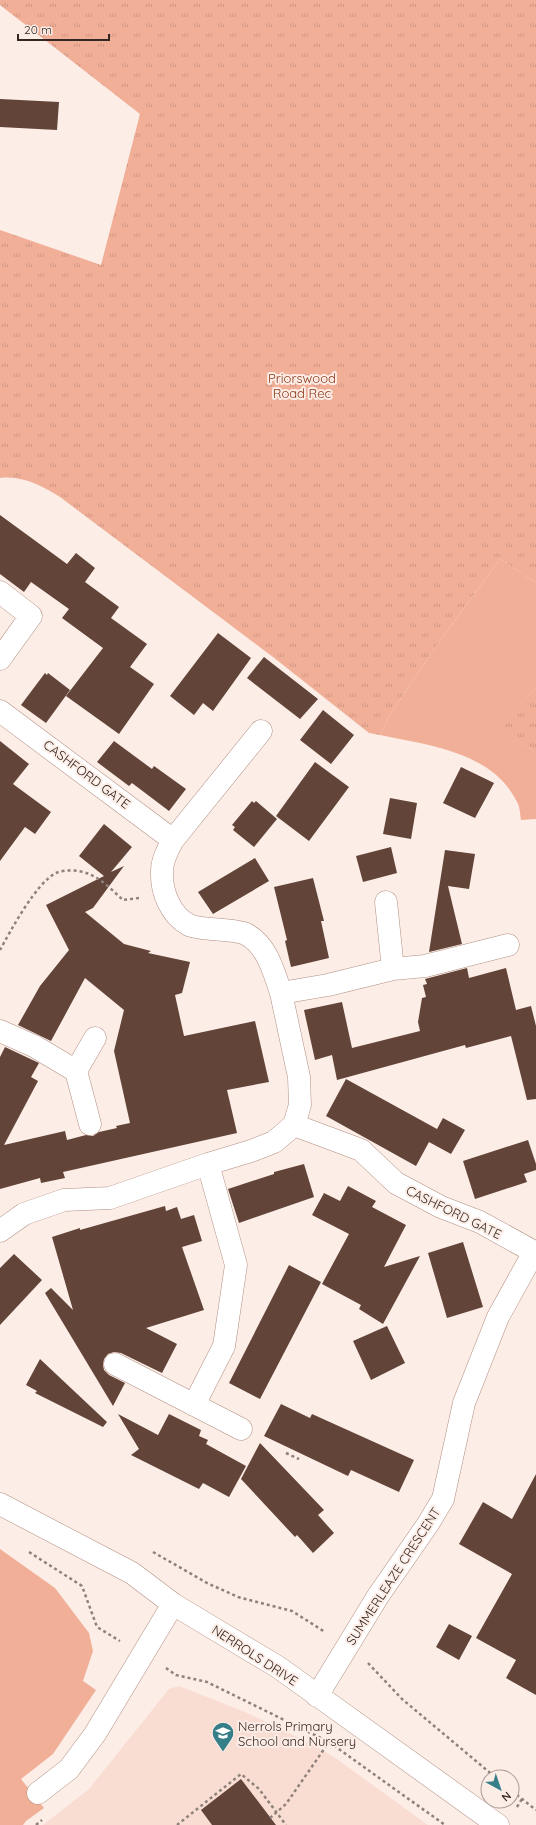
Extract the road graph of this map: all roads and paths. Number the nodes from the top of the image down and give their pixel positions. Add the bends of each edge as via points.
1 (0, 592) edge
2 (0, 658) edge
3 (0, 711) edge
4 (261, 731) dead end
5 (173, 840) junction
6 (166, 896) junction
7 (386, 902) dead end
8 (508, 945) dead end
9 (0, 950) edge
10 (393, 969) junction
11 (281, 993) junction
12 (0, 1031) edge
13 (95, 1038) dead end
14 (76, 1071) junction
15 (90, 1124) dead end
16 (294, 1125) junction
17 (208, 1164) junction
18 (0, 1231) edge
19 (535, 1252) edge
20 (115, 1364) dead end
21 (194, 1405) junction
22 (241, 1429) dead end
23 (286, 1452) dead end
24 (299, 1459) dead end
25 (0, 1504) edge
26 (146, 1548) dead end
27 (26, 1550) dead end
28 (173, 1604) junction
29 (347, 1648) junction
30 (142, 1654) junction
31 (317, 1696) junction
32 (329, 1742) junction
33 (485, 1769) edge
34 (38, 1793) dead end
35 (520, 1797) edge
36 (536, 1810) edge
37 (277, 1811) junction
38 (270, 1818) dead end
39 (177, 1825) edge
40 (286, 1825) edge
41 (445, 1825) edge
42 (498, 1825) edge

1 - 2 street via 31,616
3 - 5 street, CASHFORD GATE
4 - 5 street
5 - 6 street via 162,870 163,890
6 - 9 path via 123,900 89,873 72,870 57,873 41,884
6 - 11 street via 173,911 190,925 246,934 260,945 272,966
7 - 10 street
8 - 10 street via 424,966
10 - 11 street via 328,985
11 - 16 street via 299,1077 300,1105
12 - 14 street via 34,1046
13 - 14 street
14 - 15 street
16 - 17 street via 274,1142
16 - 19 street, CASHFORD GATE via 361,1150 396,1183 441,1207 480,1222
17 - 18 street via 110,1198 64,1200 24,1214
17 - 21 street via 236,1265 224,1346
19 - 29 street, SUMMERLEAZE CRESCENT via 498,1317 464,1403 443,1499 378,1596
20 - 21 street
21 - 22 street
23 - 24 path
25 - 28 street, NERROLS DRIVE via 132,1573
26 - 29 path via 207,1583 238,1597 292,1611
27 - 30 path via 82,1586 97,1627
28 - 30 street
28 - 31 street, NERROLS DRIVE via 278,1667
29 - 31 street, SUMMERLEAZE CRESCENT
29 - 33 path via 372,1666 402,1699
30 - 32 path via 176,1675 206,1682
30 - 34 street via 91,1740 69,1769
31 - 42 street, NERROLS DRIVE
32 - 37 path via 286,1804
32 - 41 path
35 - 36 path
37 - 38 path
37 - 39 path via 259,1789 241,1774
37 - 40 path

